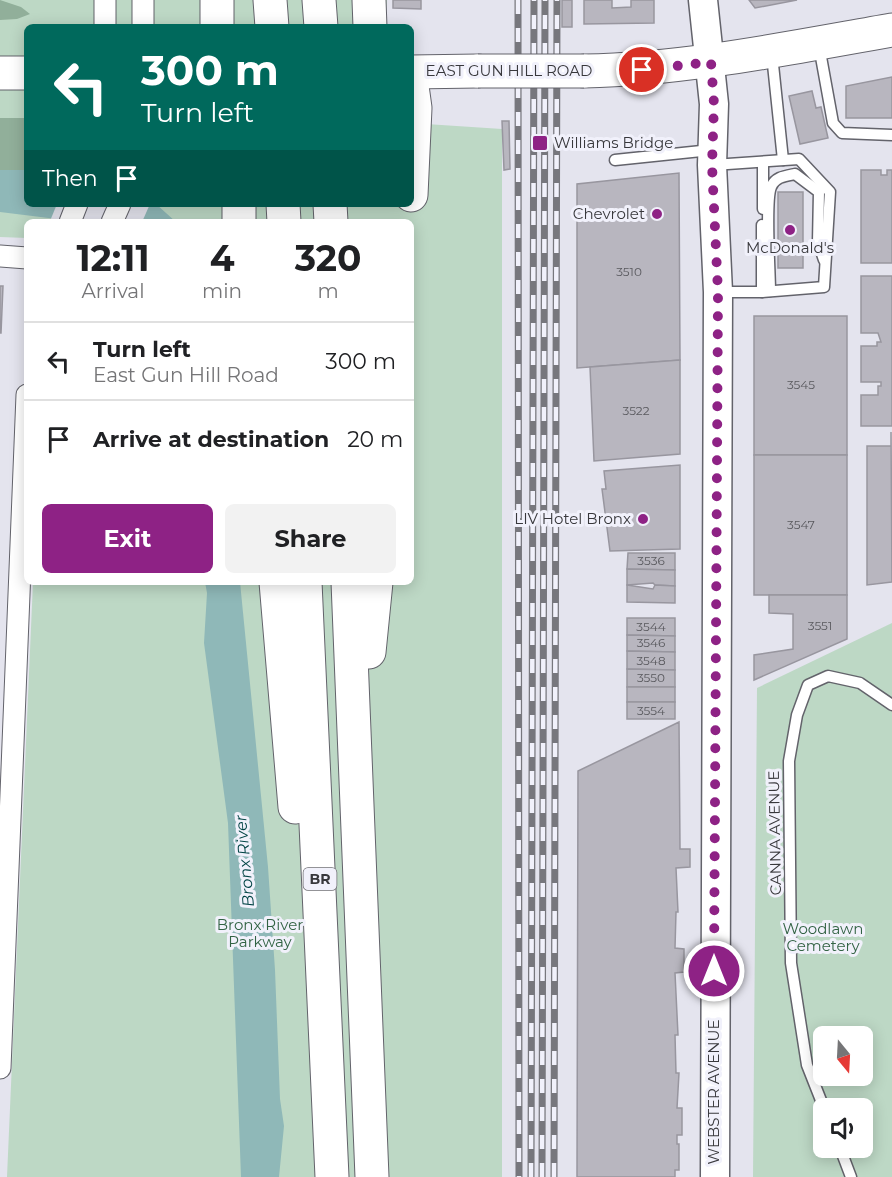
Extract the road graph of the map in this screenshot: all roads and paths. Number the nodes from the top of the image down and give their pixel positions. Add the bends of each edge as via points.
1 (105, 0) edge
2 (143, 0) edge
3 (217, 0) edge
4 (270, 0) edge
5 (319, 0) edge
6 (369, 0) edge
7 (703, 0) edge
8 (105, 24) edge
9 (143, 24) edge
10 (217, 24) edge
11 (272, 24) edge
12 (321, 24) edge
13 (370, 24) edge
14 (892, 30) edge
15 (819, 43) junction
16 (772, 52) junction
17 (711, 62) junction
18 (414, 72) edge
19 (0, 73) edge
20 (24, 73) edge
21 (414, 101) edge
22 (414, 130) edge
23 (892, 135) edge
24 (712, 157) junction
25 (615, 160) dead end
26 (783, 160) junction
27 (763, 162) junction
28 (0, 256) edge
29 (24, 258) edge
30 (826, 266) junction
31 (718, 292) junction
32 (766, 292) junction
33 (24, 452) edge
34 (276, 585) edge
35 (305, 585) edge
36 (348, 585) edge
37 (376, 585) edge
38 (892, 705) edge
39 (6, 794) edge
40 (359, 830) junction
41 (322, 929) junction
42 (0, 1068) edge
43 (820, 1098) edge
44 (844, 1158) edge
45 (332, 1177) edge
46 (372, 1177) edge
47 (715, 1177) edge
48 (851, 1177) edge

1 - 8 street
2 - 9 street
3 - 10 main road
4 - 11 main road
5 - 12 main road
6 - 13 main road
7 - 17 main road, WEBSTER AVENUE
14 - 15 main road, EAST GUN HILL ROAD
15 - 16 main road, EAST GUN HILL ROAD
15 - 23 lane via 833,123 842,133
16 - 17 main road, EAST GUN HILL ROAD
16 - 26 lane
17 - 18 main road, EAST GUN HILL ROAD, bridge via 642,70
17 - 24 main road, WEBSTER AVENUE
19 - 20 main road
21 - 22 main road
24 - 25 lane
24 - 27 lane
24 - 31 main road, WEBSTER AVENUE
26 - 27 lane
26 - 30 lane via 799,159 830,192
27 - 32 lane
28 - 29 street
30 - 32 lane via 824,287
30 - 32 lane via 818,242 819,192 795,174 779,177 771,187
31 - 32 lane
31 - 47 main road, WEBSTER AVENUE
33 - 39 street
34 - 41 main road via 296,828
35 - 41 main road, BR
36 - 40 main road
37 - 40 main road
38 - 43 lane, CANNA AVENUE via 860,683 828,676 808,685 797,715 789,761 791,963 807,1065
39 - 42 street
40 - 46 main road
41 - 45 main road, BR
44 - 48 lane

